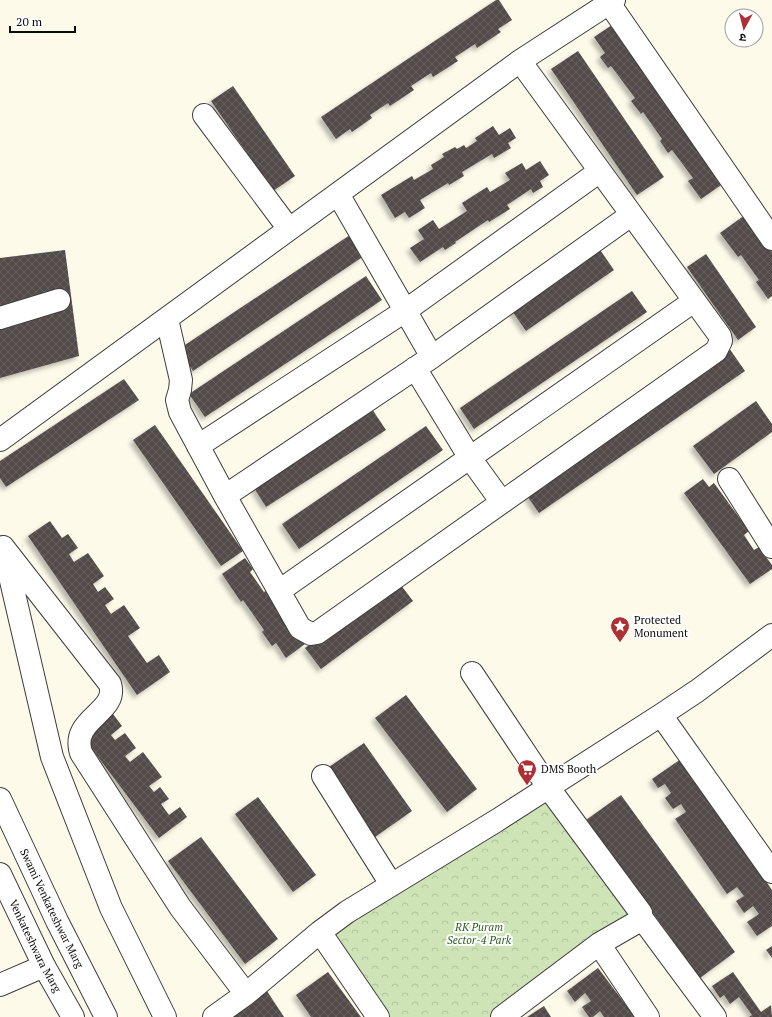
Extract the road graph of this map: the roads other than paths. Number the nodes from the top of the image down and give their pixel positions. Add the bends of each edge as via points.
1 (611, 1) edge
2 (520, 61) junction
3 (204, 115) dead end
4 (600, 171) junction
5 (338, 194) junction
6 (631, 215) junction
7 (289, 229) junction
8 (772, 239) edge
9 (58, 300) dead end
10 (694, 301) junction
11 (405, 311) junction
12 (0, 318) edge
13 (167, 319) junction
14 (423, 363) junction
15 (0, 440) edge
16 (198, 446) junction
17 (470, 458) junction
18 (729, 479) dead end
19 (225, 496) junction
20 (501, 502) junction
21 (1, 543) edge
22 (772, 547) edge
23 (279, 592) junction
24 (772, 635) edge
25 (472, 673) dead end
26 (661, 715) junction
27 (79, 746) junction
28 (52, 757) junction
29 (323, 776) dead end
30 (548, 787) junction
31 (0, 799) edge
32 (772, 872) edge
33 (0, 874) edge
34 (391, 884) junction
35 (641, 917) junction
36 (320, 932) junction
37 (599, 944) junction
38 (44, 966) junction
39 (0, 985) edge
40 (246, 994) junction
41 (73, 1017) edge
42 (106, 1017) edge
43 (165, 1017) edge
44 (214, 1017) edge
45 (378, 1017) edge
46 (502, 1017) edge
47 (648, 1017) edge
48 (715, 1017) edge

1 - 2 street
1 - 8 street
2 - 4 street
2 - 5 street
3 - 7 street
4 - 6 street
4 - 11 street
5 - 7 street
5 - 11 street
6 - 10 street
6 - 14 street
7 - 13 street
9 - 12 street
10 - 17 street
10 - 20 street via 720,336 720,346 716,351
11 - 14 street
11 - 16 street
13 - 15 street
13 - 16 street via 180,380 177,400 180,412
14 - 17 street
14 - 19 street
16 - 19 street
17 - 20 street
17 - 23 street
18 - 22 street
19 - 23 street
20 - 23 street via 317,633 306,633 300,628
21 - 27 street via 110,684 112,692 109,700 81,732
21 - 28 street
24 - 26 street via 697,692
25 - 30 street
26 - 30 street
26 - 32 street
27 - 28 street
27 - 40 street via 151,864
28 - 43 street via 111,908
29 - 34 street
30 - 34 street
30 - 35 street via 640,909
31 - 42 street, Swami Venkateshwar Marg via 57,921
33 - 38 street, Venkateshwara Marg
34 - 36 street
35 - 37 street via 639,921
35 - 48 street
36 - 40 street
36 - 45 street
37 - 46 street
37 - 47 street
38 - 39 street
38 - 41 street, Venkateshwara Marg
40 - 44 street

